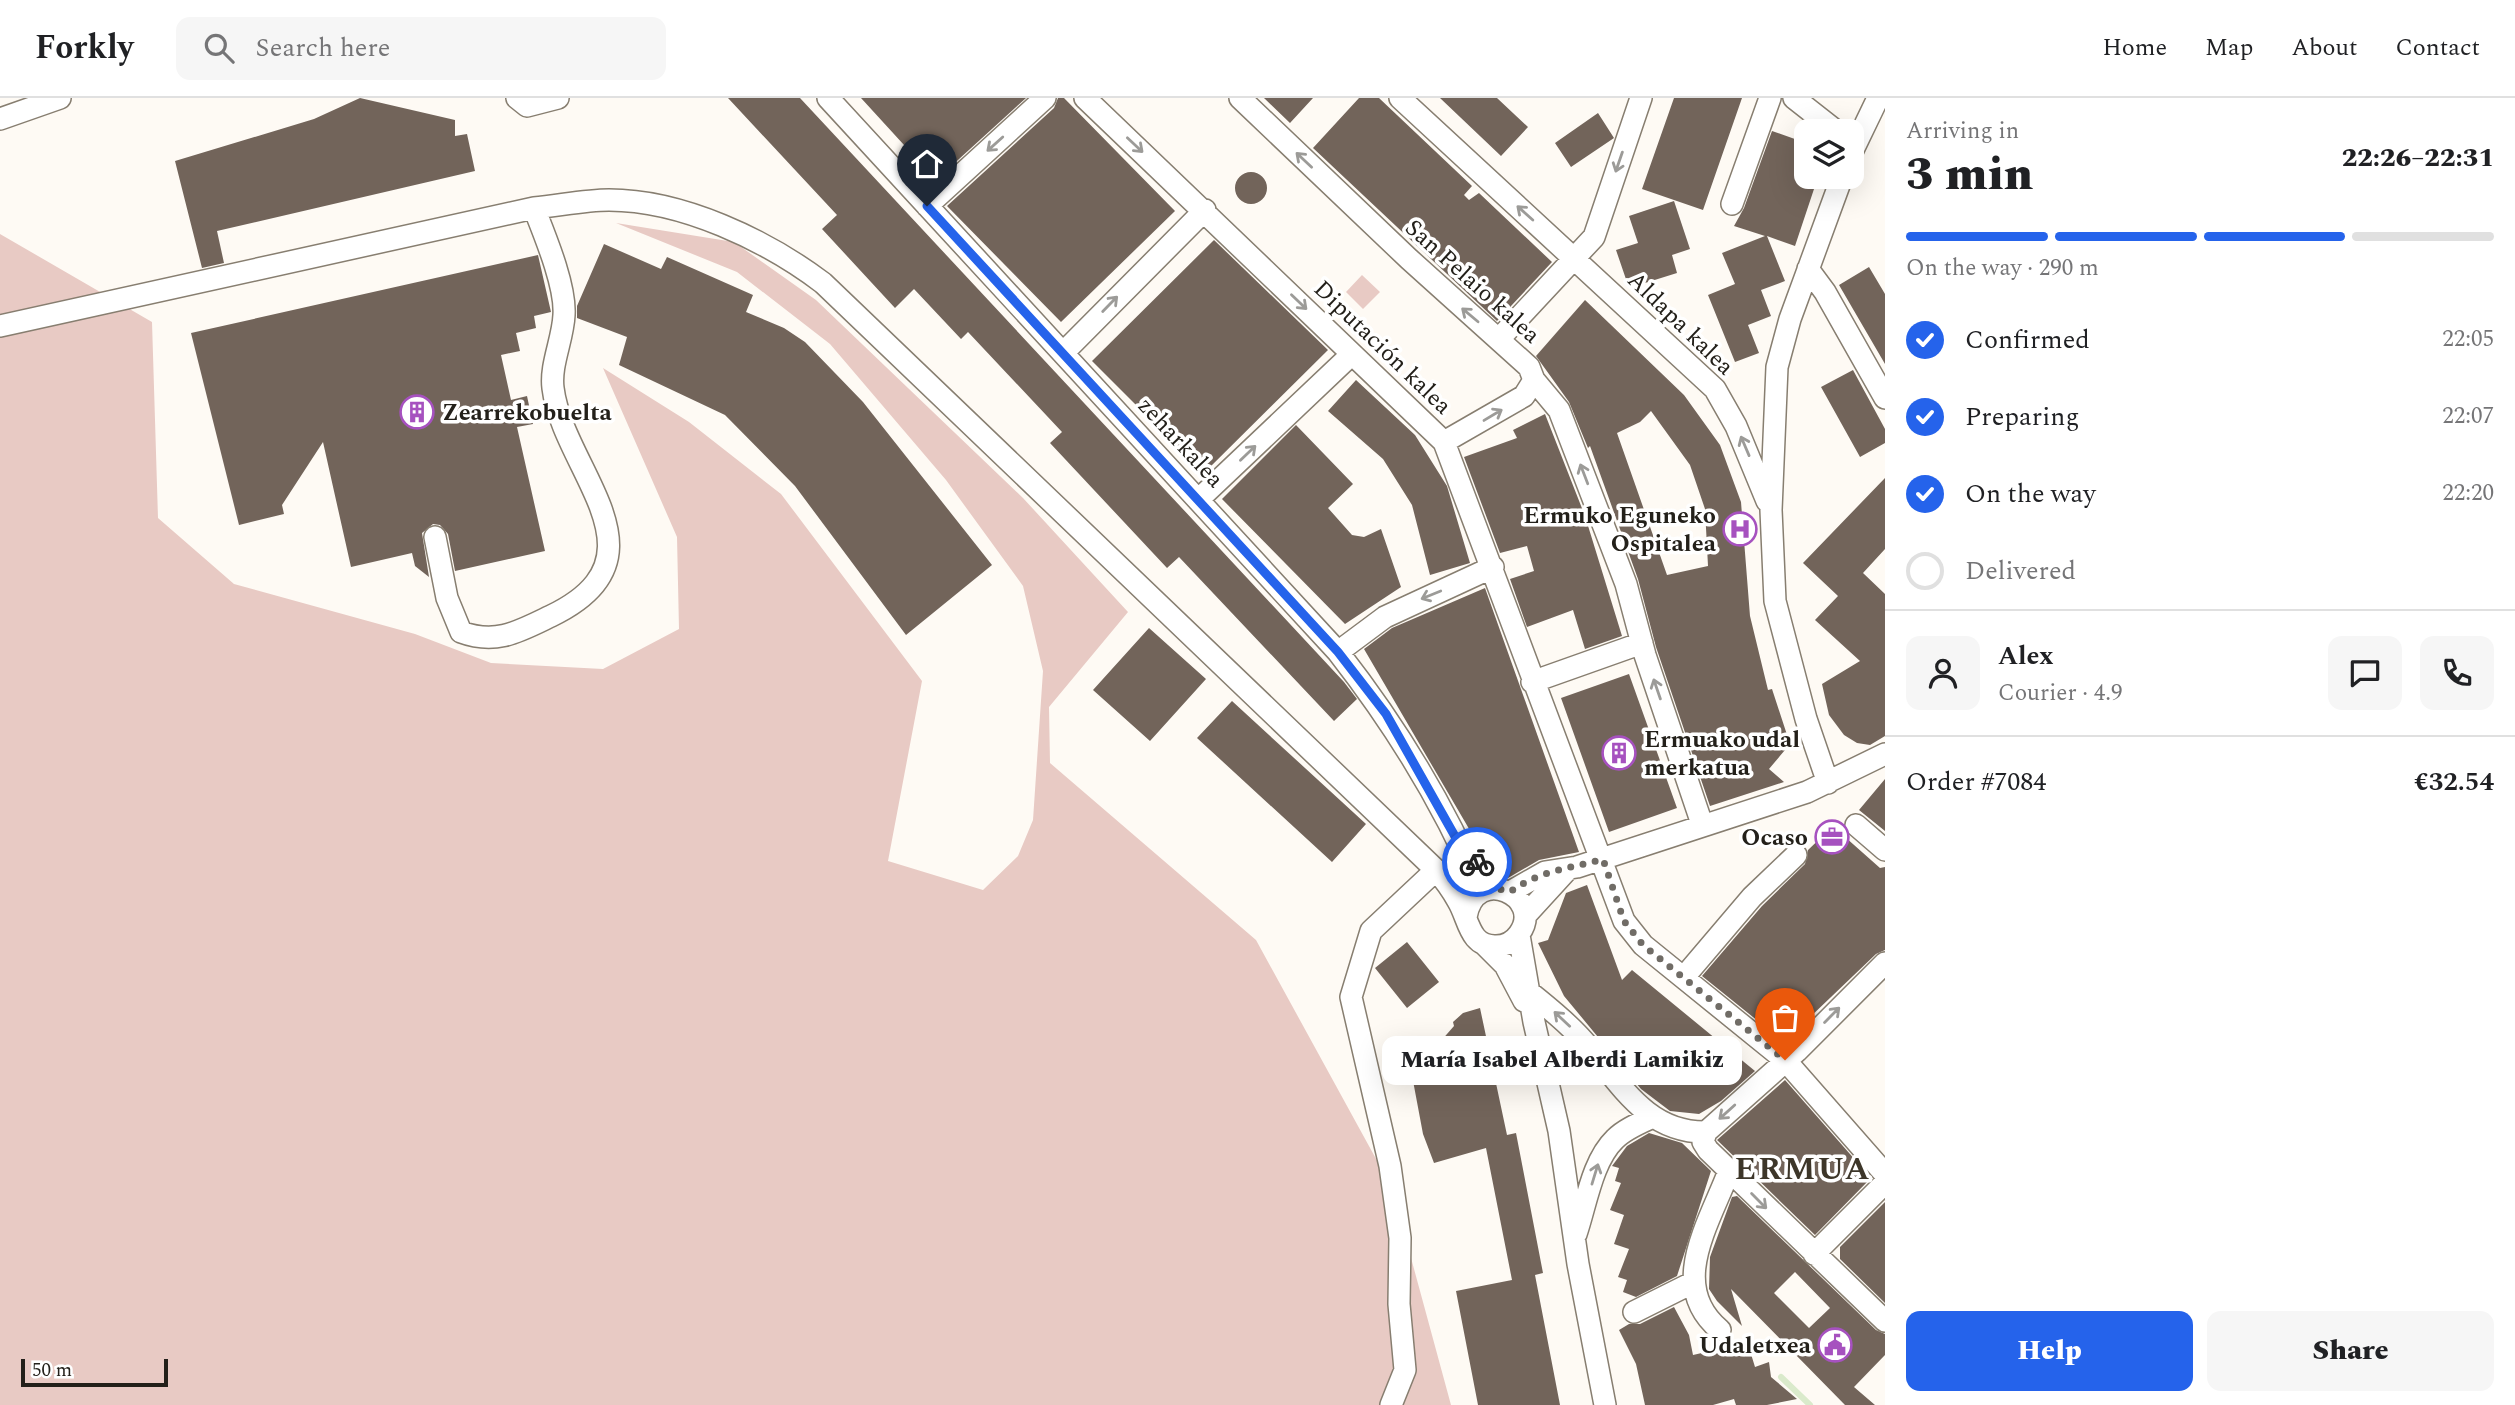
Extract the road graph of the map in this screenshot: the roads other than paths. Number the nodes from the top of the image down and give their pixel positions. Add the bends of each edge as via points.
1 (60, 98) edge
2 (517, 98) edge
3 (558, 98) edge
4 (828, 98) edge
5 (1045, 98) edge
6 (1085, 98) edge
7 (1240, 98) edge
8 (1399, 98) edge
9 (1642, 98) edge
10 (1770, 98) edge
11 (1794, 98) edge
12 (1878, 98) edge
13 (0, 119) edge
14 (1821, 119) edge
15 (1864, 124) edge
16 (1838, 189) edge
17 (1732, 204) dead end
18 (927, 206) junction
19 (534, 208) junction
20 (1205, 210) junction
21 (1576, 259) junction
22 (1808, 269) junction
23 (0, 326) edge
24 (1499, 339) junction
25 (1063, 353) junction
26 (1352, 354) junction
27 (1534, 380) junction
28 (1885, 398) edge
29 (1444, 442) junction
30 (1198, 500) junction
31 (1771, 510) junction
32 (435, 537) dead end
33 (1493, 567) junction
34 (1642, 643) junction
35 (1338, 652) junction
36 (1532, 682) junction
37 (1885, 754) edge
38 (1828, 783) junction
39 (1702, 824) junction
40 (1856, 825) dead end
41 (1885, 849) edge
42 (1796, 855) dead end
43 (1603, 859) junction
44 (1568, 869) junction
45 (1438, 872) junction
46 (1491, 892) junction
47 (1466, 917) junction
48 (1522, 925) junction
49 (1485, 945) junction
50 (1885, 963) edge
51 (1684, 977) junction
52 (1528, 990) junction
53 (1534, 1022) junction
54 (1785, 1060) junction
55 (1653, 1117) junction
56 (1706, 1132) junction
57 (1882, 1163) edge
58 (1729, 1171) junction
59 (1885, 1184) edge
60 (1574, 1239) junction
61 (1814, 1254) junction
62 (1692, 1283) junction
63 (1634, 1312) dead end
64 (1885, 1321) edge
65 (1720, 1330) dead end
66 (1391, 1405) edge
67 (1605, 1405) edge

1 - 13 street
2 - 3 street via 527,106
4 - 18 street, zeharkalea
5 -> 18 street
6 -> 20 street, Diputación kalea
24 -> 7 street, San Pelaio kalea
21 -> 8 street, Aldapa kalea
9 -> 21 street via 1594,237
10 - 17 street
11 - 14 street
12 - 15 street
16 - 22 street
18 - 25 street, zeharkalea
19 - 23 street
19 - 32 street via 551,251 564,313 552,386 562,424 599,504 610,550 598,582 579,599 518,632 482,639 461,632 447,598
19 - 45 street via 610,200 659,206 754,238 799,265
25 -> 20 street
20 -> 26 street, Diputación kalea
21 - 24 street
31 -> 21 street, Aldapa kalea via 1736,426 1715,389
22 - 28 street
22 - 31 street via 1777,367
24 - 27 street, San Pelaio kalea via 1530,368
25 - 30 street, zeharkalea
26 - 29 street, Diputación kalea
30 -> 26 street
29 -> 27 street via 1524,396
34 -> 27 street, San Pelaio kalea via 1626,584 1559,410
29 - 33 street, Diputación kalea
30 - 35 street, zeharkalea
31 - 38 street, Aldapa kalea via 1777,611
33 -> 35 street via 1385,617
33 - 36 street, Diputación kalea
34 - 36 street
39 -> 34 street, San Pelaio kalea
35 - 46 street, zeharkalea via 1386,714
36 - 43 street, Diputación kalea
37 - 38 street
38 - 39 street
39 - 43 street
40 - 41 street
42 - 51 street via 1752,897
43 - 44 street
43 - 51 street, Diputación kalea via 1624,921 1643,945
44 - 46 street via 1545,872
44 - 48 street
45 - 46 street
45 - 47 street
45 - 66 street via 1371,931 1351,997 1390,1166 1400,1238 1405,1370
46 - 47 street via 1472,901
46 - 48 street via 1523,906
47 - 49 street via 1472,934
48 - 49 street via 1504,945
48 - 52 street
49 - 53 street via 1504,965
54 -> 50 street
51 - 54 street, Diputación kalea
52 - 53 street
55 -> 52 street via 1613,1080 1578,1035
53 - 60 street via 1559,1131
54 -> 56 street
54 - 57 street, Diputación kalea
55 - 56 street
60 -> 55 street via 1606,1150 1615,1138
56 - 58 street via 1703,1142
58 -> 61 street
58 - 62 street via 1702,1241
59 - 61 street
60 - 67 street
61 - 64 street
62 - 63 street
62 - 65 street via 1695,1300

